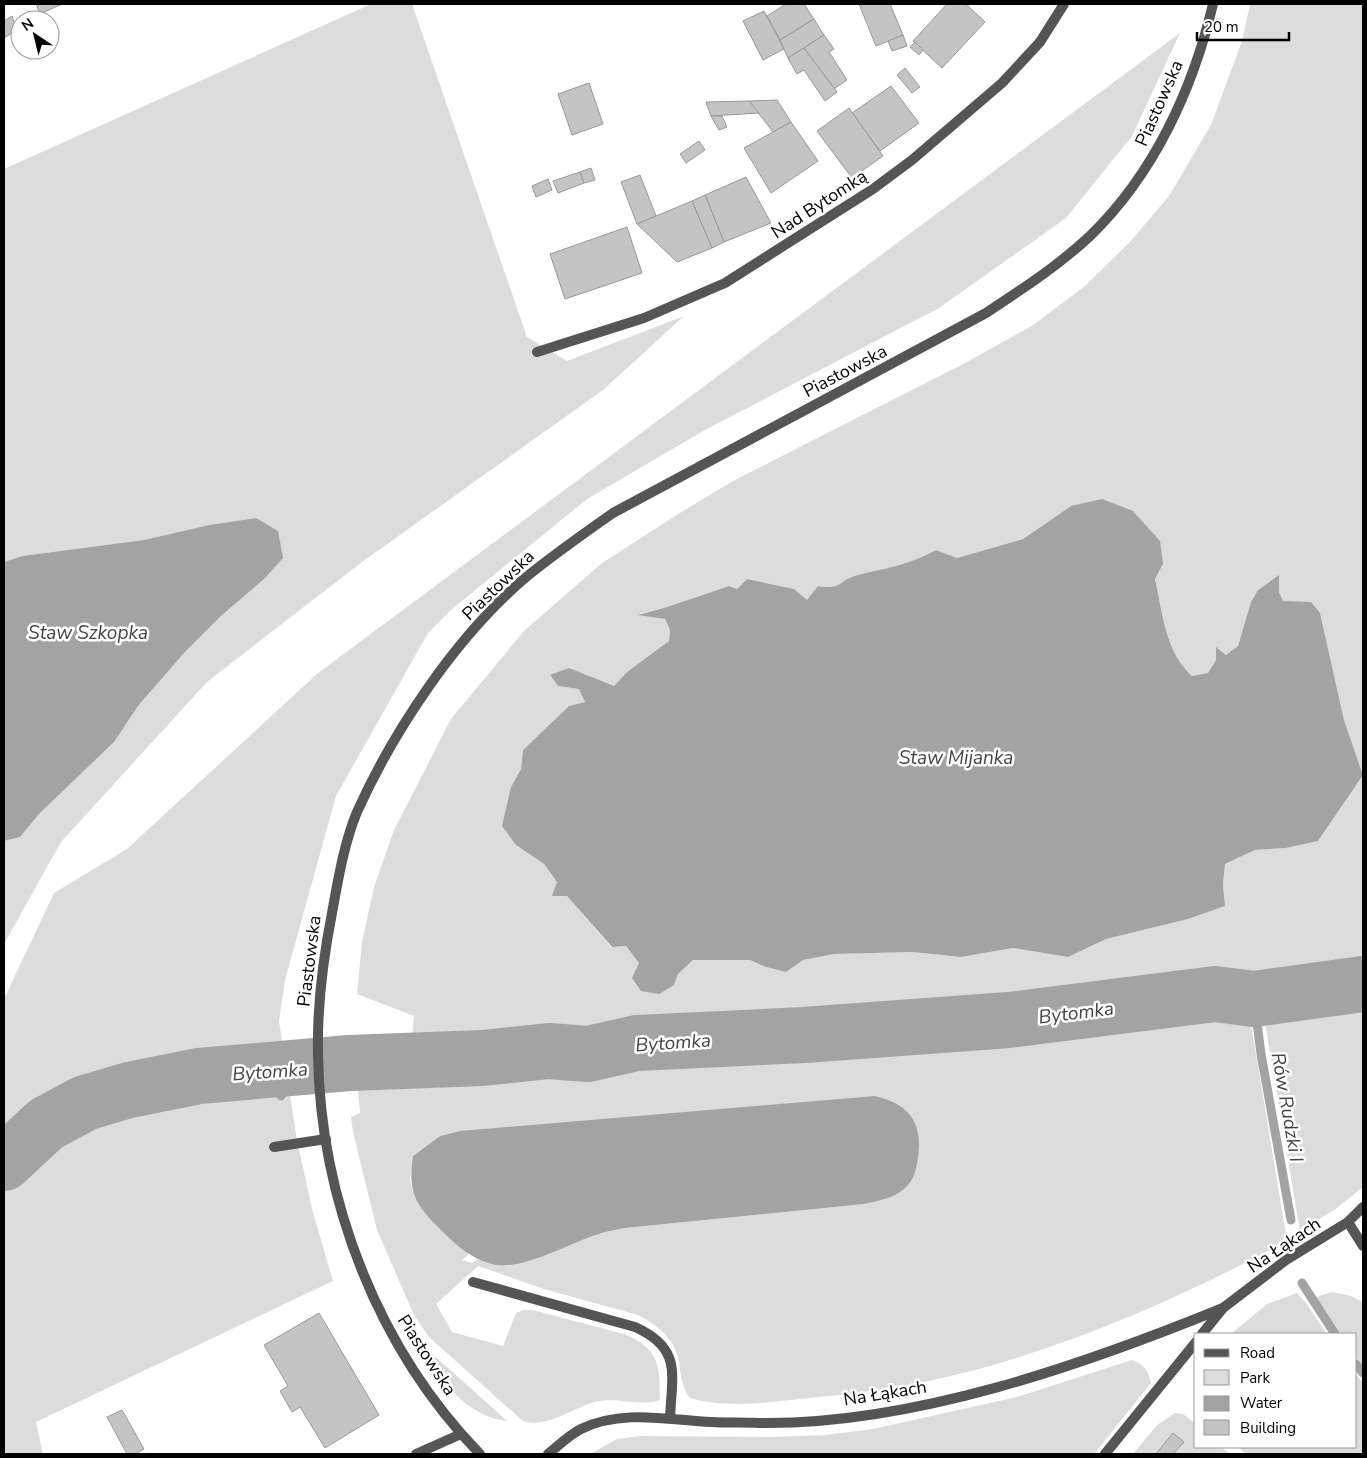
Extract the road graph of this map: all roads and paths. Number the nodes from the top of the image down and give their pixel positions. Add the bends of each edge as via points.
1 (1064, 4) edge
2 (1214, 4) edge
3 (538, 352) dead end
4 (326, 1139) junction
5 (274, 1147) dead end
6 (1363, 1207) edge
7 (1348, 1222) junction
8 (1363, 1246) edge
9 (473, 1282) dead end
10 (1223, 1308) junction
11 (1203, 1333) edge
12 (1194, 1344) edge
13 (670, 1418) junction
14 (461, 1434) junction
15 (416, 1454) edge
16 (480, 1454) edge
17 (548, 1454) edge
18 (1105, 1454) edge

1 - 3 street, Nad Bytomką via 1040,42 1002,83 873,189 725,283 644,318
2 - 4 street, Piastowska via 1206,35 1164,141 1133,187 1090,236 1049,270 986,313 612,513 523,579 478,624 431,683 396,739 356,814 339,876 326,940 321,989 318,1054
4 - 5 street
4 - 14 street, Piastowska via 339,1205 378,1306 410,1364
6 - 7 street, Na Łąkach
7 - 8 street
7 - 10 street, Na Łąkach via 1286,1260
9 - 13 street via 651,1334 669,1355 672,1367
10 - 11 street, Na Łąkach
10 - 13 street, Na Łąkach via 1155,1335 1033,1376 938,1401 851,1417 793,1421 712,1422
12 - 18 street
13 - 17 street, Na Łąkach via 631,1416 608,1420 581,1429
14 - 15 street
14 - 16 street, Piastowska

